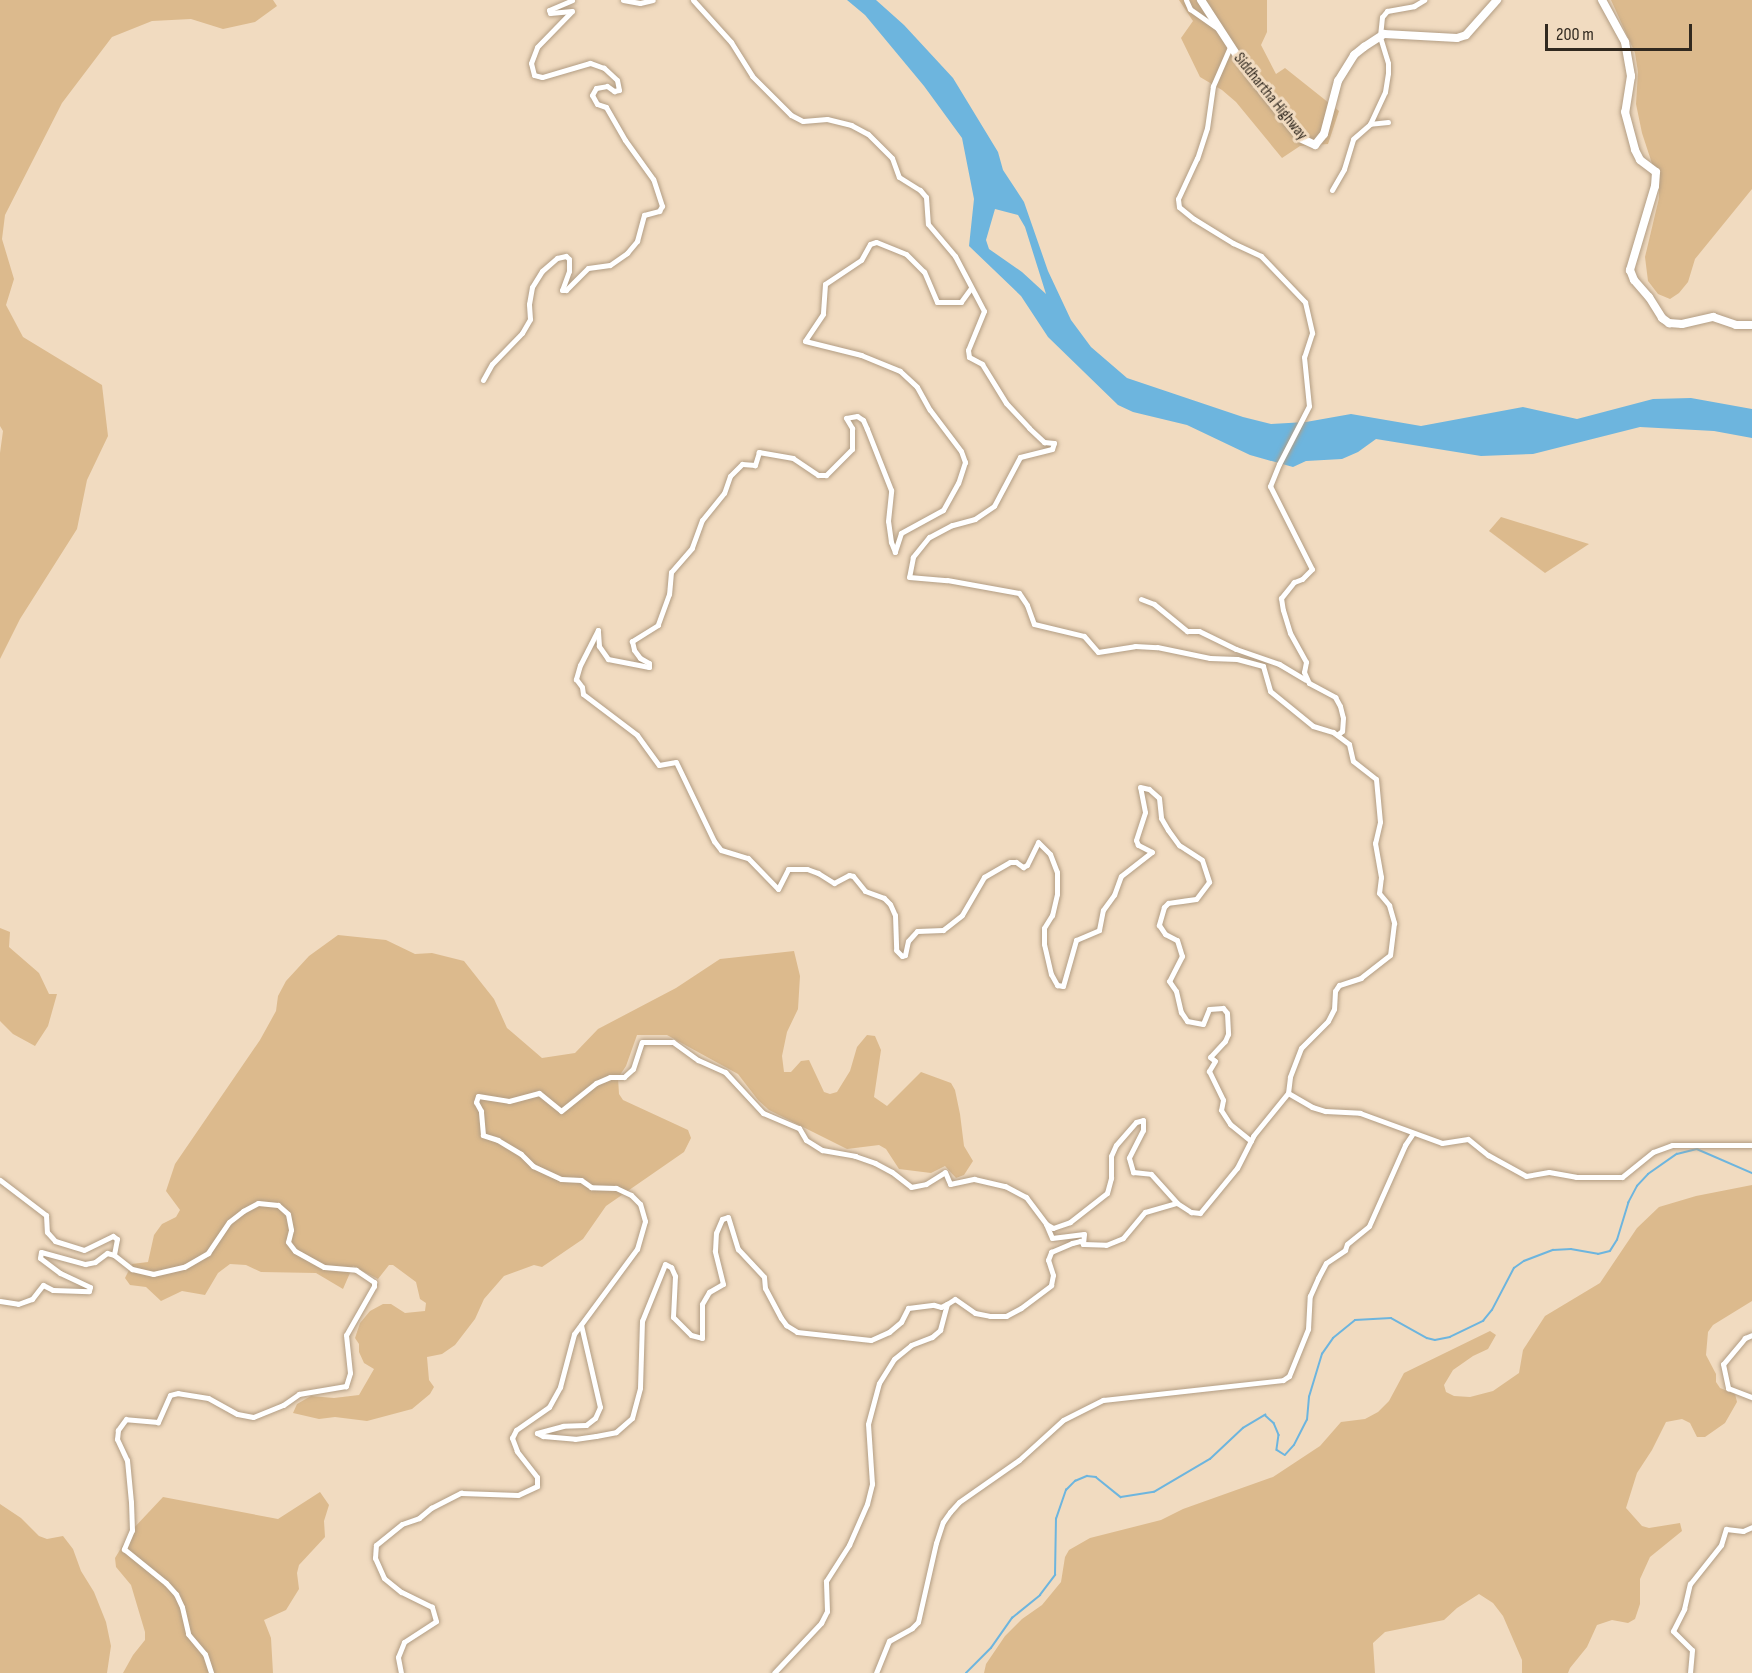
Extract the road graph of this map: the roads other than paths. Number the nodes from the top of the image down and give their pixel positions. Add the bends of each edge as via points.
1 (572, 0) edge
2 (623, 0) edge
3 (653, 0) edge
4 (693, 0) edge
5 (1186, 0) edge
6 (1202, 0) edge
7 (1424, 0) edge
8 (1497, 0) edge
9 (1602, 0) edge
10 (1219, 29) junction
11 (1380, 36) junction
12 (1230, 47) junction
13 (1388, 122) dead end
14 (1370, 124) junction
15 (1332, 190) dead end
16 (970, 288) junction
17 (1752, 326) edge
18 (483, 380) dead end
19 (1141, 599) dead end
20 (1308, 681) junction
21 (1337, 735) junction
22 (1288, 1093) junction
23 (1413, 1133) junction
24 (1251, 1141) junction
25 (1752, 1144) edge
26 (0, 1180) edge
27 (1177, 1203) junction
28 (1046, 1224) junction
29 (1083, 1244) junction
30 (114, 1255) junction
31 (0, 1301) edge
32 (947, 1304) junction
33 (581, 1323) junction
34 (1752, 1335) edge
35 (1752, 1397) edge
36 (1752, 1527) edge
37 (211, 1673) edge
38 (400, 1673) edge
39 (774, 1673) edge
40 (876, 1673) edge
41 (1690, 1673) edge

1 - 18 street via 549,10 572,11 537,46 531,63 534,75 542,77 590,63 604,68 617,80 619,90 596,88 592,95 597,104 606,107 653,179 662,206 659,211 644,215 638,241 627,253 610,265 588,268 566,290 562,290 569,272 566,256 557,258 542,271 532,287 530,319
2 - 3 street
4 - 16 street via 730,42 752,76 791,115 803,121 827,119 851,125 879,143 892,158 899,177 926,197 928,224 955,256
5 - 10 street via 1190,9
6 - 10 highway, Siddhartha Highway
7 - 11 street via 1388,11 1382,17
8 - 11 highway via 1466,35 1457,38
9 - 17 highway via 1625,42 1631,76 1624,112 1635,150 1640,160 1656,172 1630,270 1634,280 1650,297 1655,310 1669,322 1683,324 1713,317
10 - 12 highway, Siddhartha Highway
11 - 12 highway, Siddhartha Highway via 1354,55 1343,71 1324,134 1315,146 1300,138
11 - 14 street via 1388,73 1385,92
12 - 20 street via 1214,86 1197,158 1178,199 1179,207 1194,219 1261,256 1305,302 1312,333 1304,357 1309,406 1270,486 1311,568 1281,598 1290,633 1306,662 1304,672
13 - 14 street
14 - 15 street via 1353,139 1344,169
16 - 21 street via 984,312 968,350 969,357 982,364 1006,403 1029,428 1044,441 1054,443 1052,449 1020,457 994,506 975,519 929,537 913,556 909,578 947,580 1019,593 1034,624 1084,636 1098,652 1157,647 1263,666 1270,691 1313,726
16 - 24 street via 961,302 937,302 924,272 906,254 876,242 870,244 861,260 825,284 824,314 805,341 861,355 900,371 917,387 965,462 943,510 901,533 895,552 888,521 891,490 863,420 857,416 846,418 852,428 852,449 826,475 818,475 793,459 759,452 755,465 742,464 730,476 724,493 702,520 692,548 671,572 669,594 658,625 632,641 634,650 649,667 608,659 599,646 598,630 576,679 583,694 637,735 659,765 676,762 721,850 748,858 778,889 788,869 818,873 834,884 853,876 865,891 890,904 895,915 896,950 902,956 917,931 942,930 962,915 984,877 1010,862 1027,865 1038,842 1050,854 1057,872 1057,894 1044,928 1044,944 1051,974 1057,985 1063,986 1076,940 1099,930 1103,910 1122,876 1152,852 1136,840 1144,812 1140,787 1149,789 1159,798 1161,818 1168,830 1179,844 1202,860 1209,882 1196,899 1164,907 1159,925 1165,934 1177,940 1182,956 1169,981 1186,1021 1203,1024 1209,1009 1219,1007 1227,1013 1228,1034 1210,1057 1215,1061 1209,1071 1223,1100 1221,1110 1230,1124
19 - 20 street via 1154,604 1187,631 1199,631 1279,664
20 - 21 street via 1335,697 1340,706 1342,731
21 - 22 street via 1349,744 1353,761 1376,779 1379,893 1389,906 1394,923 1390,955 1361,978 1339,985 1328,1022 1301,1048
22 - 23 street via 1312,1107 1360,1113
22 - 24 street
23 - 25 street via 1442,1143 1468,1139 1526,1176 1549,1172 1576,1177 1622,1177 1653,1152 1672,1145
23 - 40 street via 1369,1226 1326,1263 1318,1278 1310,1296 1308,1329 1288,1376 1283,1380 1103,1400 1063,1420 1019,1460 950,1512 936,1543 918,1622 889,1641
24 - 27 street via 1237,1168 1200,1213
26 - 30 street via 45,1215 47,1232 55,1240 84,1251 113,1236 117,1239
27 - 28 street via 1151,1174 1133,1172 1129,1158 1143,1130 1143,1120 1136,1122 1116,1145 1107,1193 1070,1222 1053,1228
27 - 29 street via 1145,1212 1120,1241
28 - 29 street via 1052,1238 1084,1234
28 - 33 street via 1026,1197 1005,1186 974,1179 950,1184 945,1172 926,1184 911,1187 875,1164 822,1150 806,1140 799,1128 763,1113 725,1072 698,1060 673,1042 642,1042 633,1069 624,1077 596,1083 561,1111 539,1093 509,1101 478,1096 476,1101 487,1138 498,1140 543,1171 568,1181 581,1180 591,1187 616,1188 640,1204 645,1221 637,1249
29 - 32 street via 1080,1241 1051,1252 1051,1285 1012,1313 975,1313 955,1299
30 - 31 street via 107,1254 85,1264 41,1252 40,1258 90,1287 89,1291 53,1290 42,1285 32,1299 18,1304
30 - 37 street via 142,1272 172,1271 208,1252 217,1236 243,1211 258,1203 278,1205 288,1214 288,1242 295,1251 324,1267 356,1270 374,1282 346,1335 350,1373 346,1386 299,1394 283,1406 253,1417 196,1395 170,1395 158,1422 126,1419 118,1430 117,1439 127,1460 131,1502 132,1530 124,1549 176,1594 188,1634 205,1654
32 - 33 street via 908,1308 901,1322 871,1340 797,1332 786,1326 765,1288 764,1277 738,1249 728,1217 722,1219 716,1233 715,1251 723,1284 709,1292 702,1304 702,1338 691,1335 673,1317 675,1276 665,1264 642,1321 640,1388 632,1418 616,1432 586,1438 543,1436 537,1433 586,1425 600,1407
32 - 39 street via 940,1330 894,1359 879,1383 868,1424 872,1484 867,1504 849,1545 826,1581 826,1611 821,1623
33 - 38 street via 574,1334 560,1387 549,1407 516,1430 512,1438 537,1477 537,1486 518,1495 461,1493 420,1518 402,1524 376,1545 375,1558 384,1578 401,1592 432,1607 436,1621 405,1642 398,1657
34 - 35 street via 1723,1364 1728,1388
36 - 41 street via 1743,1531 1726,1529 1721,1545 1690,1584 1673,1631 1692,1650

